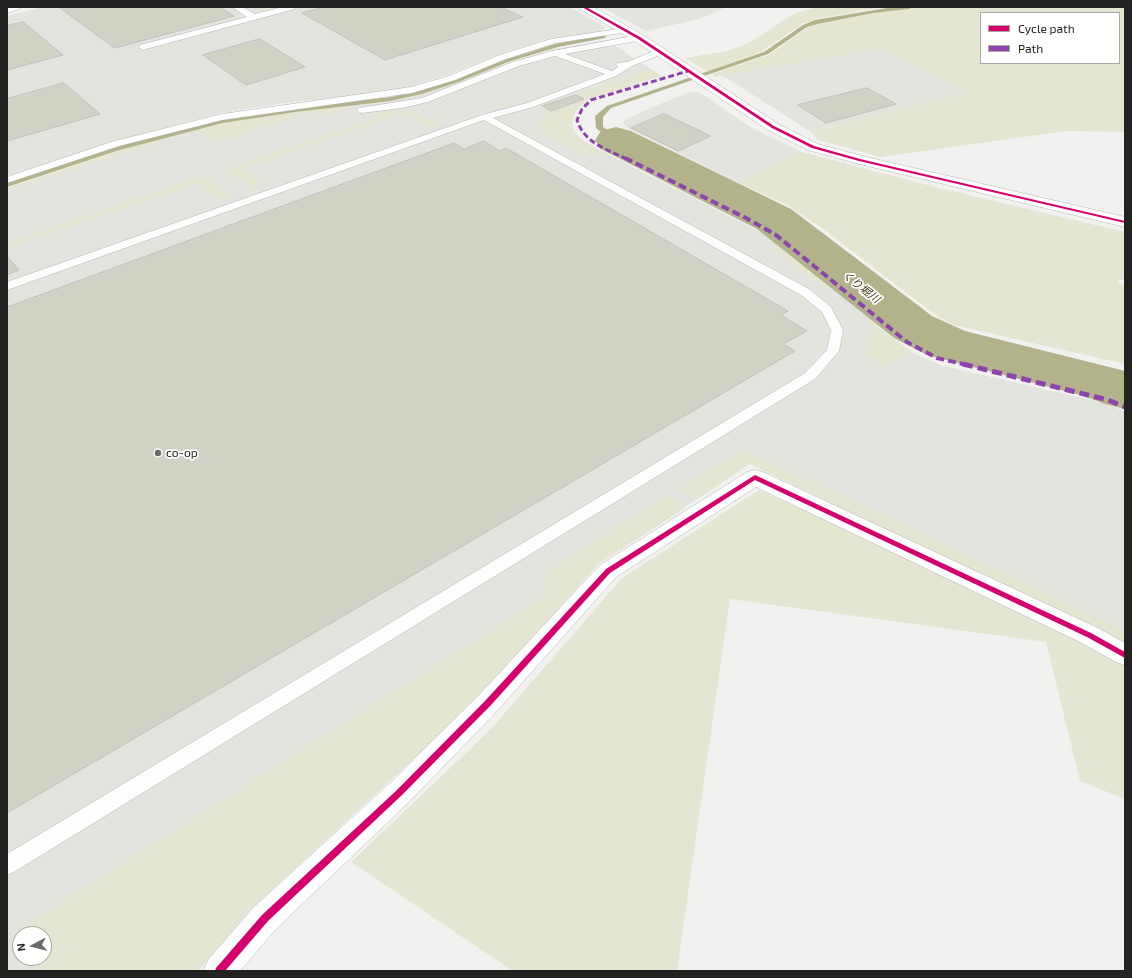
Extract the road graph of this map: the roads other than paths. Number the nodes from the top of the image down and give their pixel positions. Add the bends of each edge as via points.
1 (16, 7) edge
2 (236, 7) edge
3 (292, 7) edge
4 (584, 7) edge
5 (7, 9) edge
6 (254, 17) junction
7 (624, 30) junction
8 (639, 38) junction
9 (143, 47) dead end
10 (659, 52) junction
11 (555, 53) junction
12 (629, 64) junction
13 (598, 69) junction
14 (613, 74) junction
15 (584, 75) dead end
16 (519, 98) dead end
17 (362, 110) dead end
18 (485, 117) junction
19 (7, 180) edge
20 (1125, 222) edge
21 (7, 286) edge
22 (1125, 655) edge
23 (7, 865) edge
24 (219, 971) edge

1 - 5 street
2 - 6 lane
3 - 6 lane
4 - 7 street
6 - 9 lane
7 - 8 street
7 - 19 lane via 554,41 412,90 222,117 115,144
8 - 10 street
8 - 11 lane
10 - 12 lane
10 - 20 street via 773,127 813,147
11 - 13 lane
11 - 17 lane via 516,64 425,100
12 - 13 lane
12 - 14 lane
13 - 14 lane
13 - 15 lane
14 - 18 lane via 530,105
16 - 18 lane
18 - 21 lane
18 - 23 lane via 804,292 827,310 837,330 833,352 810,376
22 - 24 street via 1089,635 755,477 608,571 488,703 399,792 264,918

